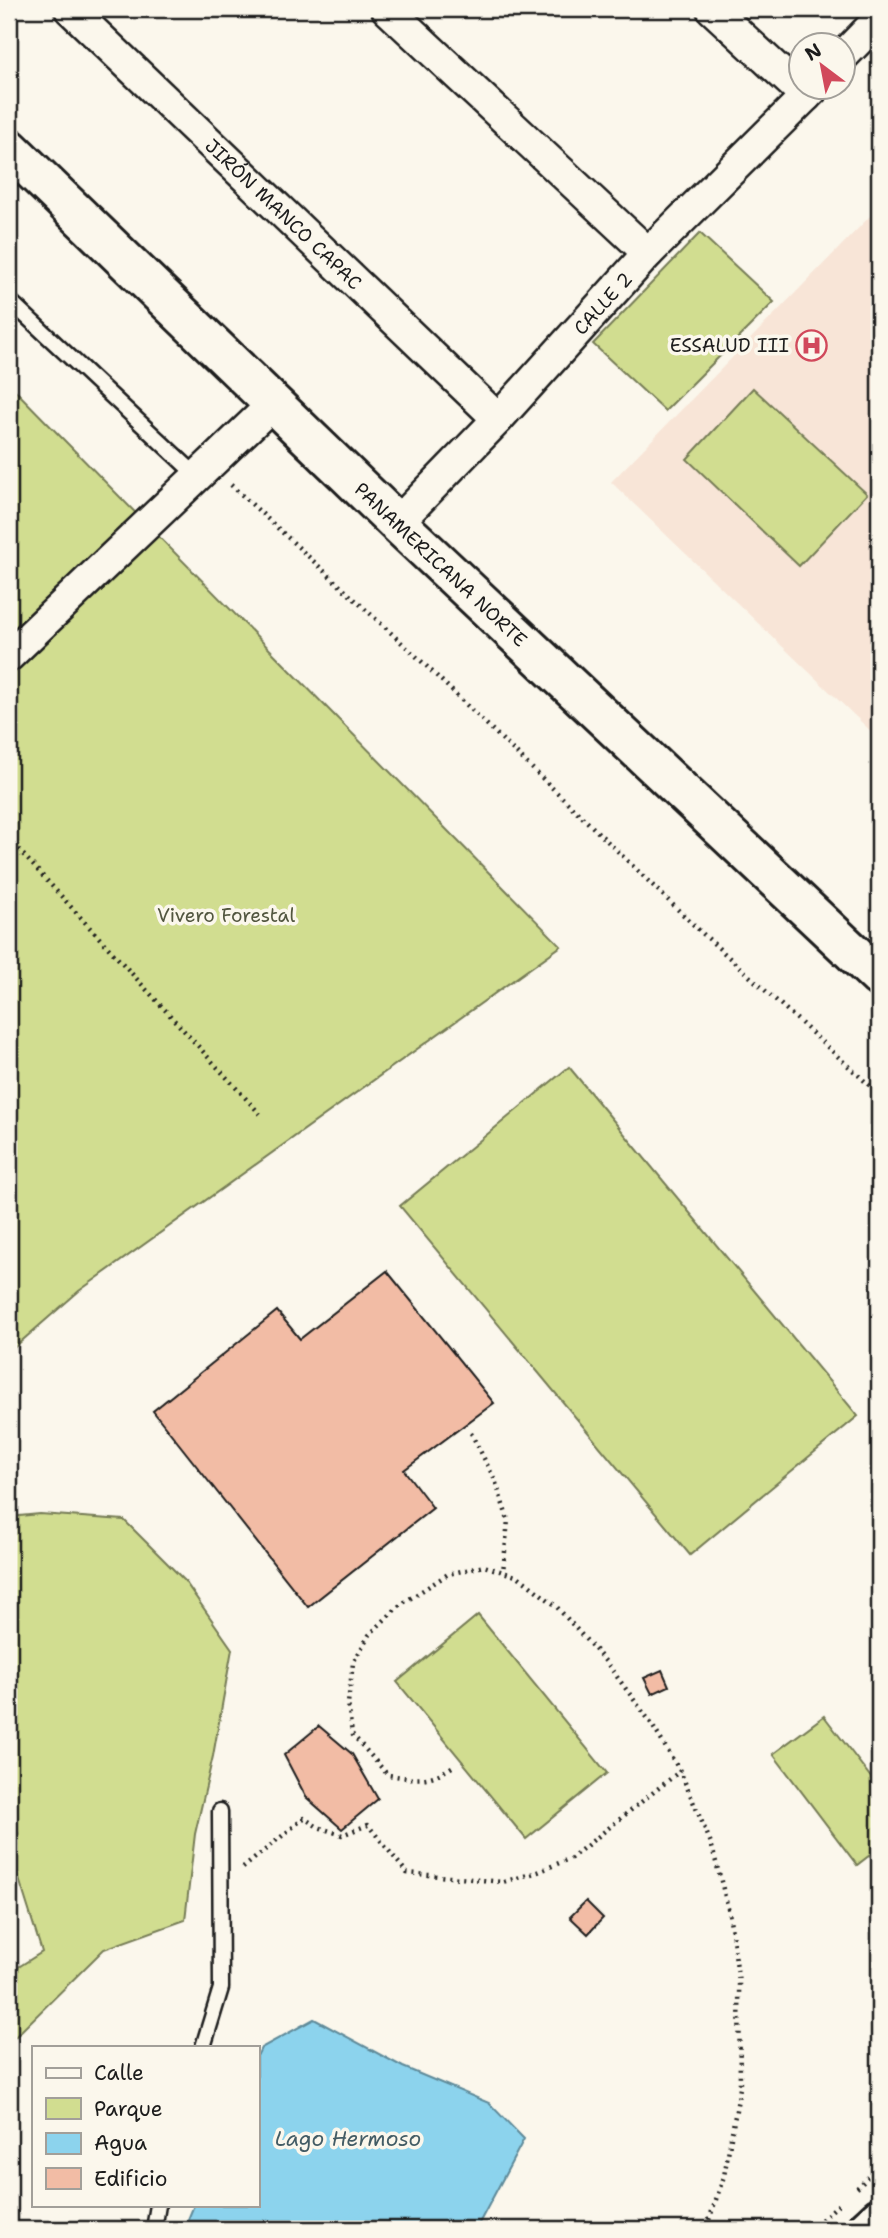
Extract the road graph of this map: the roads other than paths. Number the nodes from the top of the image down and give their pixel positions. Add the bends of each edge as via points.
1 (70, 9) edge
2 (387, 9) edge
3 (712, 9) edge
4 (879, 19) edge
5 (856, 43) edge
6 (786, 72) edge
7 (800, 102) edge
8 (9, 148) edge
9 (648, 253) junction
10 (9, 300) edge
11 (274, 403) junction
12 (498, 419) junction
13 (203, 470) junction
14 (397, 523) junction
15 (9, 656) edge
16 (879, 977) edge
17 (220, 1811) dead end
18 (203, 2046) edge
19 (158, 2206) edge
20 (879, 2218) edge
21 (154, 2229) edge
22 (867, 2229) edge

1 - 12 street, JIRÓN MANCO CAPAC
2 - 9 street
3 - 6 street
4 - 5 street
7 - 9 street, CALLE 2
8 - 11 main road, PANAMERICANA NORTE
9 - 12 street, CALLE 2
10 - 13 lane
11 - 13 street
11 - 14 main road, PANAMERICANA NORTE
12 - 14 street, CALLE 2
13 - 15 street
14 - 16 main road, PANAMERICANA NORTE
17 - 18 lane via 221,1988
19 - 21 lane
20 - 22 main road

